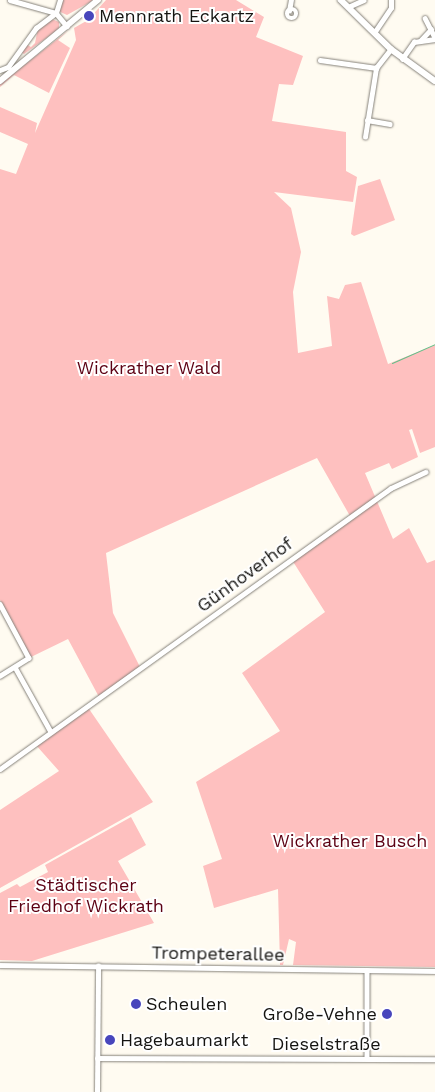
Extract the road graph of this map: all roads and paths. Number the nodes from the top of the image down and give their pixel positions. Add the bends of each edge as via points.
1 (10, 0) edge
2 (60, 0) edge
3 (98, 0) edge
4 (291, 0) edge
5 (341, 0) edge
6 (364, 0) edge
7 (391, 0) edge
8 (348, 7) junction
9 (289, 11) dead end
10 (56, 12) junction
11 (425, 18) dead end
12 (67, 26) junction
13 (431, 29) junction
14 (374, 33) junction
15 (435, 38) edge
16 (419, 42) junction
17 (390, 49) junction
18 (402, 59) junction
19 (320, 60) dead end
20 (376, 68) junction
21 (0, 70) edge
22 (0, 81) edge
23 (435, 82) edge
24 (367, 120) junction
25 (390, 124) dead end
26 (365, 137) dead end
27 (424, 472) dead end
28 (0, 604) edge
29 (15, 667) junction
30 (0, 676) edge
31 (51, 732) junction
32 (0, 769) edge
33 (0, 965) edge
34 (98, 966) junction
35 (367, 970) junction
36 (435, 971) edge
37 (97, 1058) junction
38 (367, 1058) junction
39 (435, 1059) edge
40 (97, 1092) edge

1 - 10 street
2 - 10 street
3 - 12 main road
4 - 9 street
5 - 8 street
6 - 8 street
7 - 14 street via 391,8
8 - 14 street
10 - 12 street
10 - 21 street via 36,28 8,67
11 - 13 street
12 - 22 main road
13 - 15 street
13 - 16 street
14 - 17 street
15 - 16 street
16 - 18 street via 414,42
17 - 18 street
17 - 20 street
18 - 23 street
19 - 20 street
20 - 24 street
24 - 25 street
24 - 26 street
27 - 31 street, Günhoverhof via 391,488
28 - 29 street via 29,658
29 - 30 street
29 - 31 street
31 - 32 street, Günhoverhof
33 - 34 street, Trompeterallee
34 - 35 street, Trompeterallee
34 - 37 street
35 - 36 street, Trompeterallee
35 - 38 street
37 - 38 street, Dieselstraße
37 - 40 street
38 - 39 street, Dieselstraße

